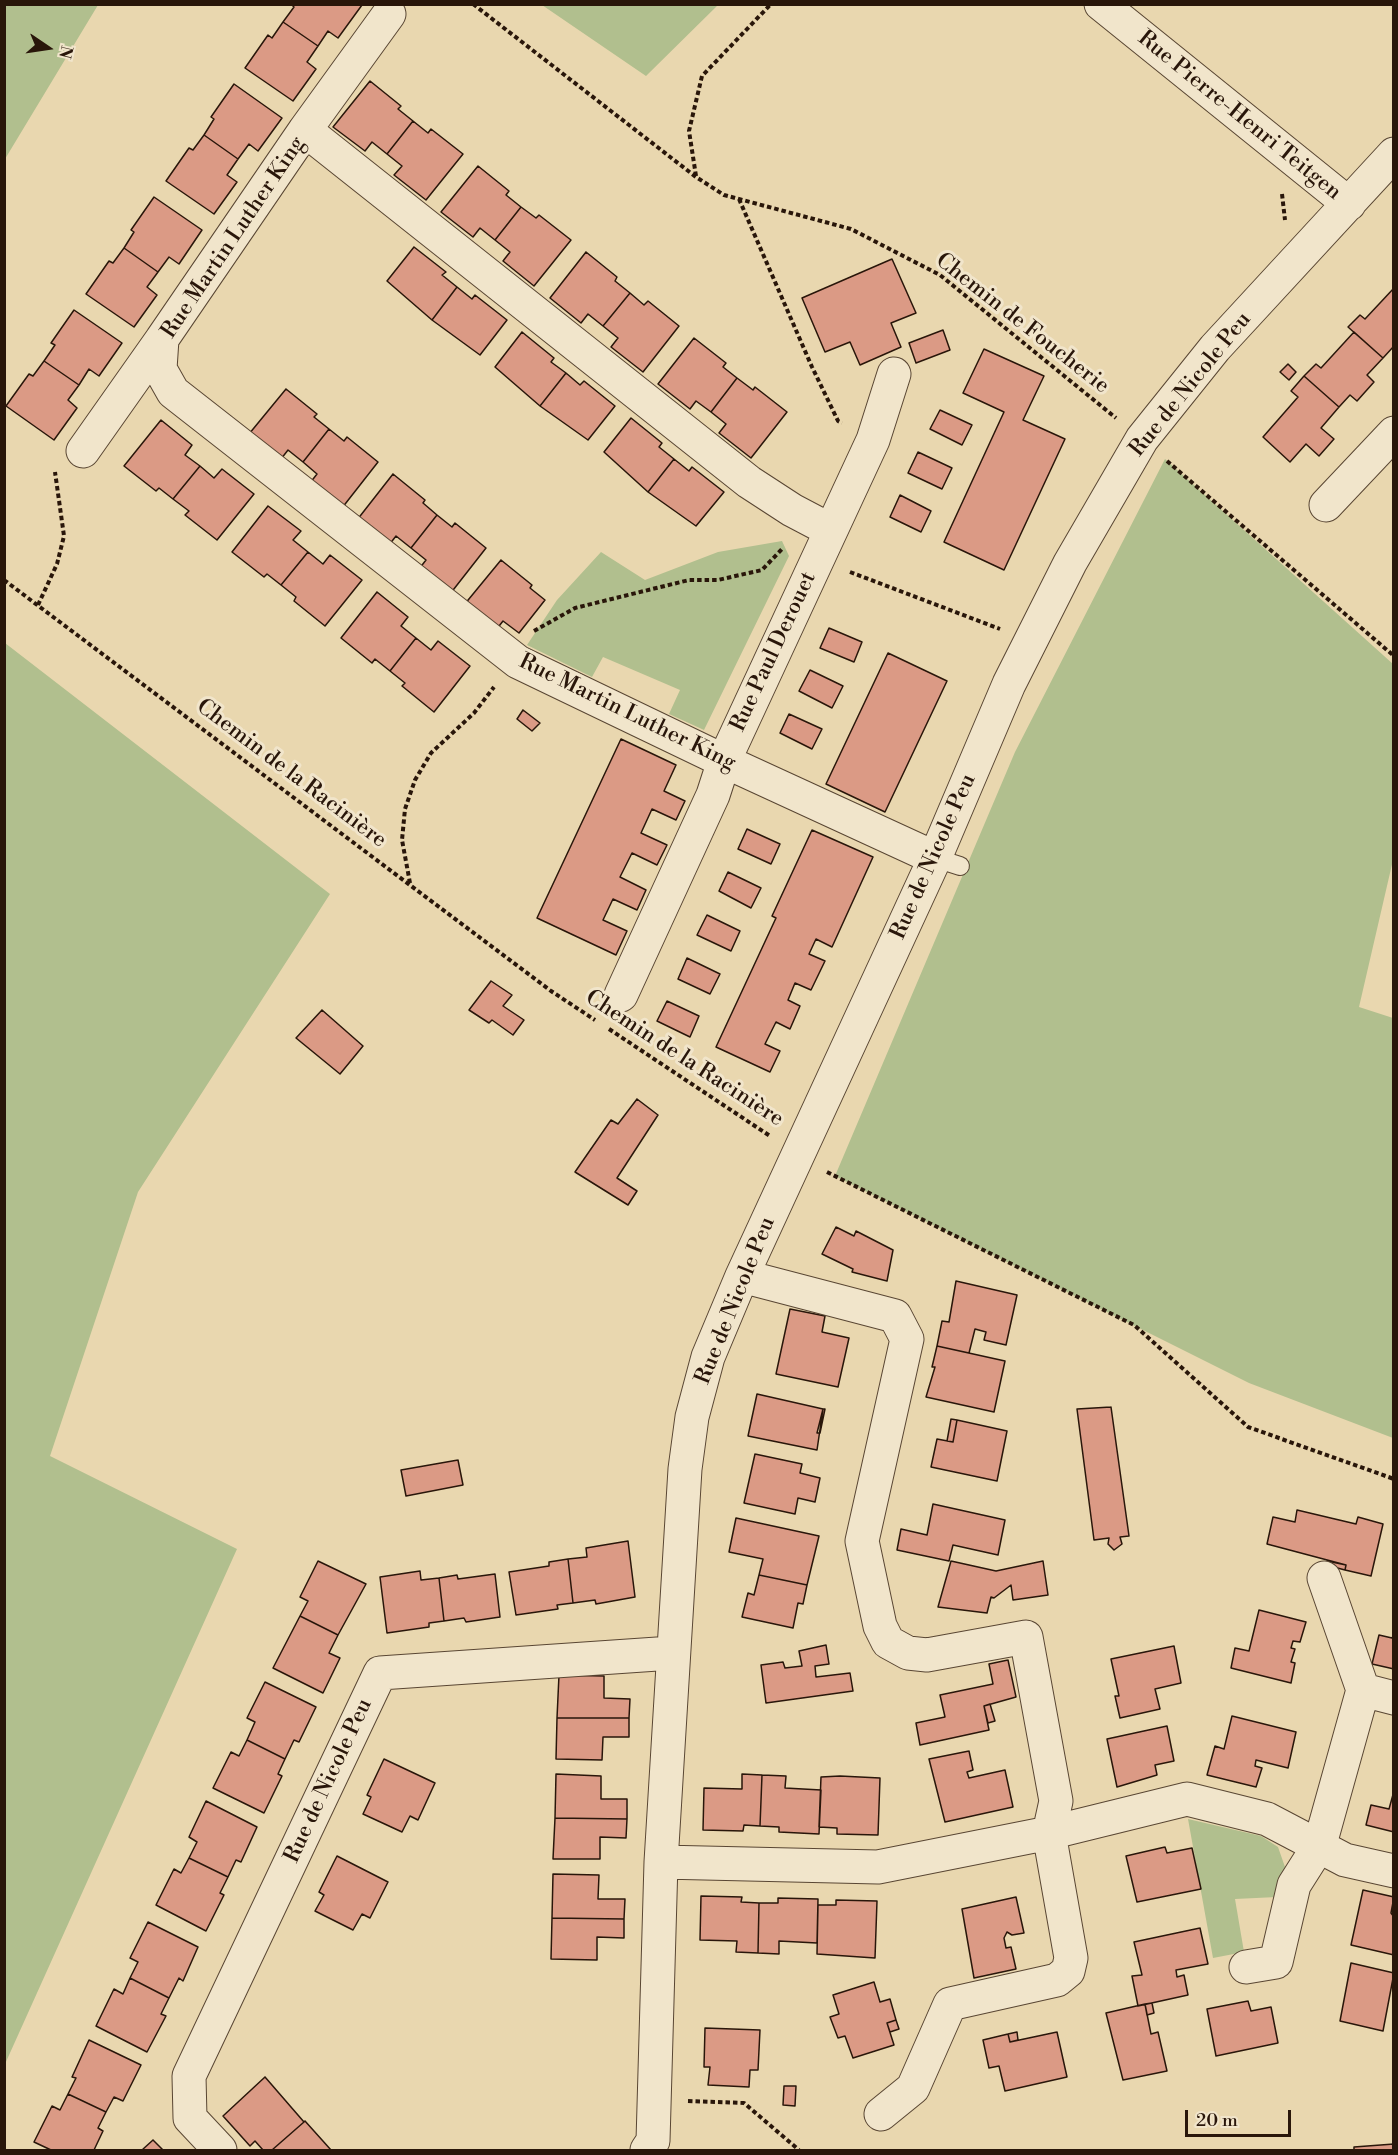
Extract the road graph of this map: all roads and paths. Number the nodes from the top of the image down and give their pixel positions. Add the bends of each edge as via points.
1 (473, 4) edge
2 (771, 4) edge
3 (1101, 4) edge
4 (389, 14) dead end
5 (306, 130) junction
6 (1394, 154) edge
7 (696, 177) junction
8 (738, 199) junction
9 (1349, 204) junction
10 (162, 339) junction
11 (894, 374) dead end
12 (1394, 433) edge
13 (1142, 439) junction
14 (873, 440) junction
15 (83, 451) joint
16 (1326, 506) dead end
17 (830, 530) junction
18 (792, 549) dead end
19 (844, 570) dead end
20 (4, 580) edge
21 (38, 605) junction
22 (1010, 633) dead end
23 (528, 637) dead end
24 (1394, 656) edge
25 (498, 681) dead end
26 (724, 762) junction
27 (947, 862) junction
28 (411, 885) junction
29 (621, 995) dead end
30 (799, 1155) junction
31 (742, 1276) junction
32 (1394, 1479) edge
33 (1324, 1578) dead end
34 (672, 1653) junction
35 (1378, 1694) edge
36 (1049, 1833) junction
37 (1320, 1844) junction
38 (661, 1862) junction
39 (1394, 1871) edge
40 (1246, 1967) dead end
41 (687, 2100) dead end
42 (881, 2114) dead end
43 (656, 2147) edge
44 (220, 2151) edge
45 (799, 2151) edge

1 - 7 path, Chemin de Foucherie
2 - 7 path via 702,76 689,131
3 - 9 street, Rue Pierre-Henri Teitgen
4 - 5 street
5 - 10 street, Rue Martin Luther King
5 - 17 street, Rue Martin Luther King via 749,482
6 - 9 street, Rue de Nicole Peu
7 - 8 path, Chemin de Foucherie
8 - 13 path, Chemin de Foucherie via 851,229 940,275
8 - 14 path via 838,421
9 - 13 street, Rue de Nicole Peu via 1215,348
10 - 15 street
10 - 26 street, Rue Martin Luther King via 160,369 173,392 518,662
11 - 14 street, Rue Paul Derouet
12 - 16 street
13 - 24 path, Chemin de Foucherie
13 - 27 street, Rue de Nicole Peu via 1070,563 1009,684
14 - 17 street, Rue Paul Derouet
15 - 21 path via 68,443 54,460 64,536 57,564
17 - 26 street, Rue Paul Derouet
18 - 23 path via 783,548 762,570 744,575 689,580 575,608
19 - 22 path
20 - 21 path, Chemin de la Racinière
21 - 28 path, Chemin de la Racinière
25 - 28 path via 474,713 431,753 415,780 405,809 402,840
26 - 27 street, Rue Martin Luther King
26 - 29 street, Rue Paul Derouet
27 - 30 street, Rue de Nicole Peu
28 - 30 path, Chemin de la Racinière via 551,991
30 - 31 street, Rue de Nicole Peu
30 - 32 path, Chemin de la Racinière via 1134,1325 1248,1427
31 - 34 street, Rue de Nicole Peu via 708,1357 692,1417
31 - 36 street via 895,1316 907,1339 862,1541 880,1626 888,1642 908,1653 927,1655 1026,1636 1056,1801
33 - 35 street
34 - 38 street, Rue de Nicole Peu
34 - 44 street, Rue de Nicole Peu via 380,1673 189,2076 190,2118
35 - 37 street
36 - 37 street via 1187,1799 1267,1819
36 - 38 street via 878,1867
36 - 42 street via 1071,1958 1068,1971 1057,1980 950,2004 913,2088
37 - 39 street via 1345,1860
37 - 40 street via 1294,1885 1276,1962
38 - 43 street, Rue de Nicole Peu
41 - 45 path via 744,2103

